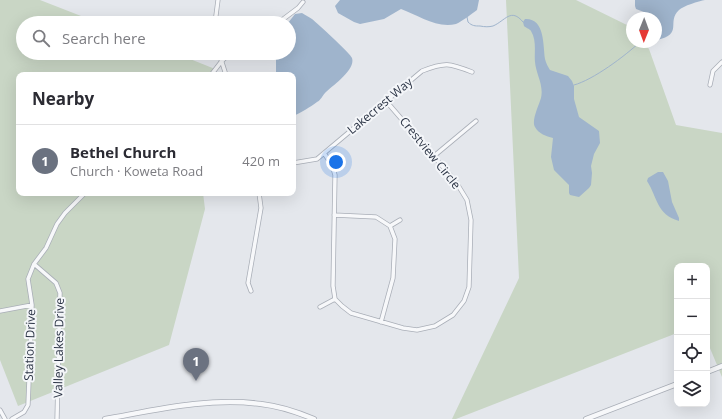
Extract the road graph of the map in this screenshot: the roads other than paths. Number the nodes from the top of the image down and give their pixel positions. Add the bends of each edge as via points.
1 (218, 0) edge
2 (303, 2) dead end
3 (216, 16) edge
4 (287, 16) edge
5 (221, 62) joint
6 (722, 62) edge
7 (213, 72) edge
8 (225, 72) edge
9 (472, 72) dead end
10 (710, 85) dead end
11 (386, 101) junction
12 (476, 122) dead end
13 (324, 153) junction
14 (434, 156) junction
15 (296, 162) edge
16 (82, 196) edge
17 (259, 196) edge
18 (334, 215) junction
19 (400, 220) dead end
20 (390, 226) junction
21 (34, 264) junction
22 (251, 291) dead end
23 (335, 299) junction
24 (32, 305) junction
25 (320, 307) dead end
26 (0, 311) edge
27 (381, 322) junction
28 (722, 366) edge
29 (710, 371) edge
30 (674, 385) edge
31 (0, 410) edge
32 (5, 419) edge
33 (12, 419) edge
34 (57, 419) edge
35 (105, 419) edge
36 (314, 419) edge
37 (586, 419) edge

1 - 3 street
2 - 4 street
5 - 7 street
5 - 8 street
6 - 10 street via 713,71
9 - 11 street, Lakecrest Way via 452,64 438,65 422,71
11 - 13 street, Lakecrest Way
11 - 14 street, Crestview Circle
12 - 14 street
13 - 15 street, Lakecrest Way via 317,159
13 - 18 street via 336,175
14 - 27 street, Crestview Circle via 467,200 471,220 469,286 464,301 453,315 435,326 417,330
16 - 21 street via 57,224 46,248
17 - 22 street via 261,208 248,283
18 - 20 street via 376,217
18 - 23 street
19 - 20 street
20 - 27 street via 395,239 393,278
21 - 24 street, Station Drive via 28,279
21 - 34 street, Valley Lakes Drive via 56,283 60,293
23 - 25 street
23 - 27 street, Crestview Circle via 351,313
24 - 26 street
24 - 33 street, Station Drive via 28,405 24,412
28 - 29 street
30 - 37 street
31 - 32 street
35 - 36 street via 215,402 261,404 297,412

